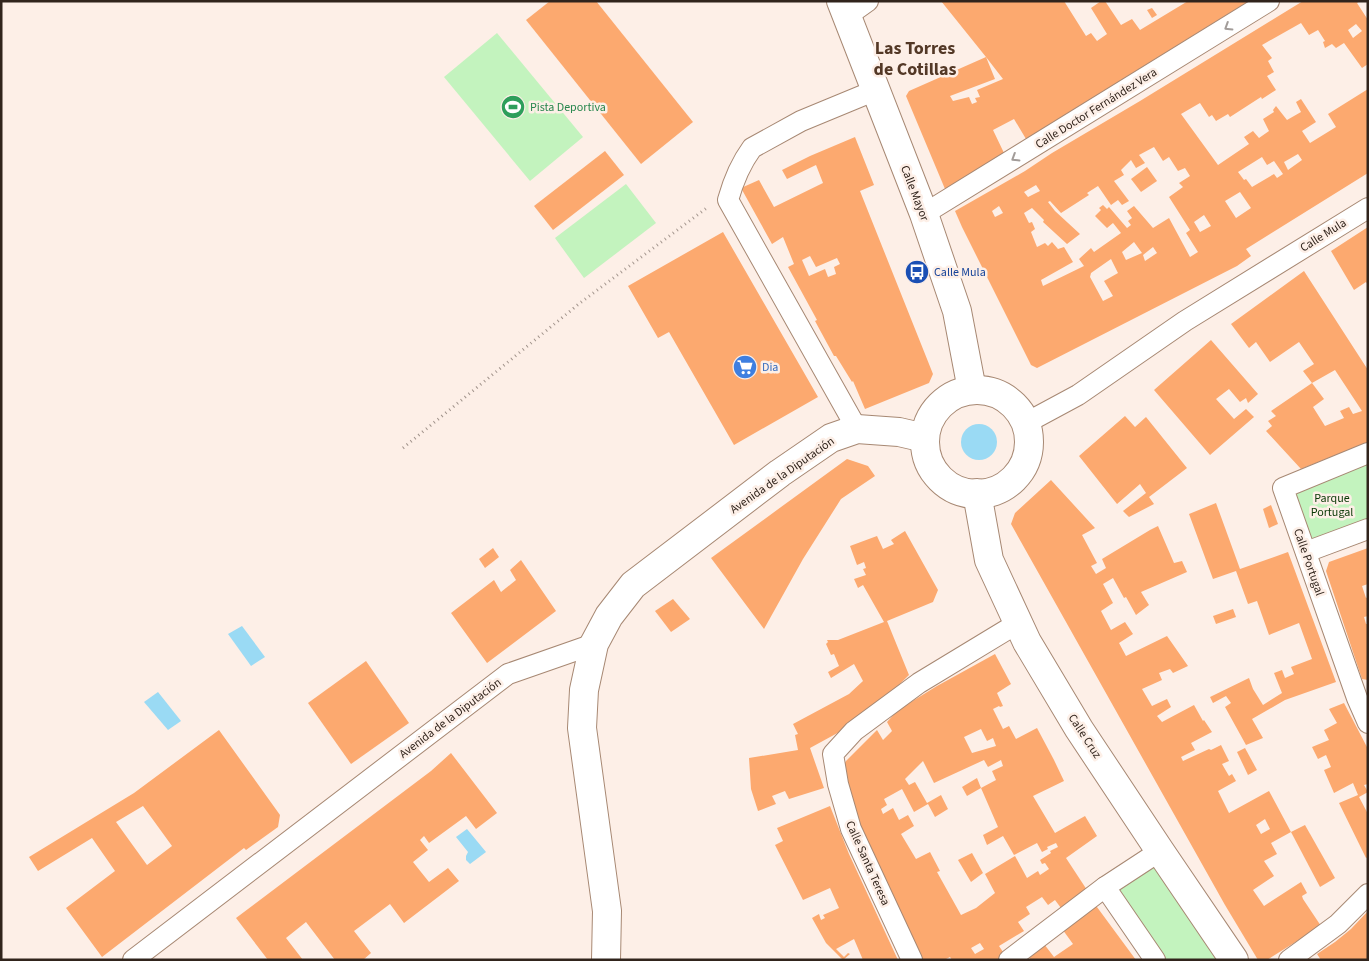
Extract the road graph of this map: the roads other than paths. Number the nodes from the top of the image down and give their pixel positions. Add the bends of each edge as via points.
1 (1269, 1) edge
2 (852, 6) edge
3 (876, 90) junction
4 (1368, 208) edge
5 (924, 214) junction
6 (972, 390) junction
7 (1026, 423) junction
8 (857, 429) junction
9 (926, 438) junction
10 (1368, 453) edge
11 (977, 493) junction
12 (1368, 529) edge
13 (1306, 552) junction
14 (1018, 623) junction
15 (594, 644) junction
16 (1362, 696) edge
17 (1368, 723) edge
18 (1160, 851) junction
19 (1105, 887) junction
20 (1368, 894) edge
21 (133, 960) edge
22 (606, 960) edge
23 (912, 960) edge
24 (1009, 960) edge
25 (1155, 960) edge
26 (1234, 960) edge
27 (1288, 960) edge

1 -> 5 street, Calle Doctor Fernández Vera
2 - 3 main road, Calle Mayor
3 - 5 main road, Calle Mayor
3 - 8 street via 801,121 752,148 729,195
4 - 7 street, Calle Mula via 1185,321 1078,395
5 - 6 main road, Calle Mayor via 957,311
6 - 7 main road via 989,391 1004,397 1017,407
6 - 9 main road via 956,394 942,403 932,416
7 - 11 main road via 1030,440 1027,458 1018,474 1005,486 988,493
8 - 9 main road, Avenida de la Diputación
8 - 15 main road, Avenida de la Diputación via 831,438 780,472 633,585 609,616
9 - 11 main road via 925,448 930,464 939,478 953,488
10 - 13 street, Calle Portugal via 1283,488
11 - 14 main road, Calle Cruz via 989,560
12 - 13 street
13 - 16 street, Calle Portugal
14 - 18 main road, Calle Cruz via 1079,729
14 - 23 street, Calle Santa Teresa via 919,683 854,731 833,754 851,828
15 - 21 street, Avenida de la Diputación via 508,674
15 - 22 main road via 584,690 582,728 607,911
16 - 17 street, Calle Portugal
18 - 19 street
18 - 26 main road, Calle Cruz
19 - 24 street
19 - 25 street
20 - 27 street via 1338,924

